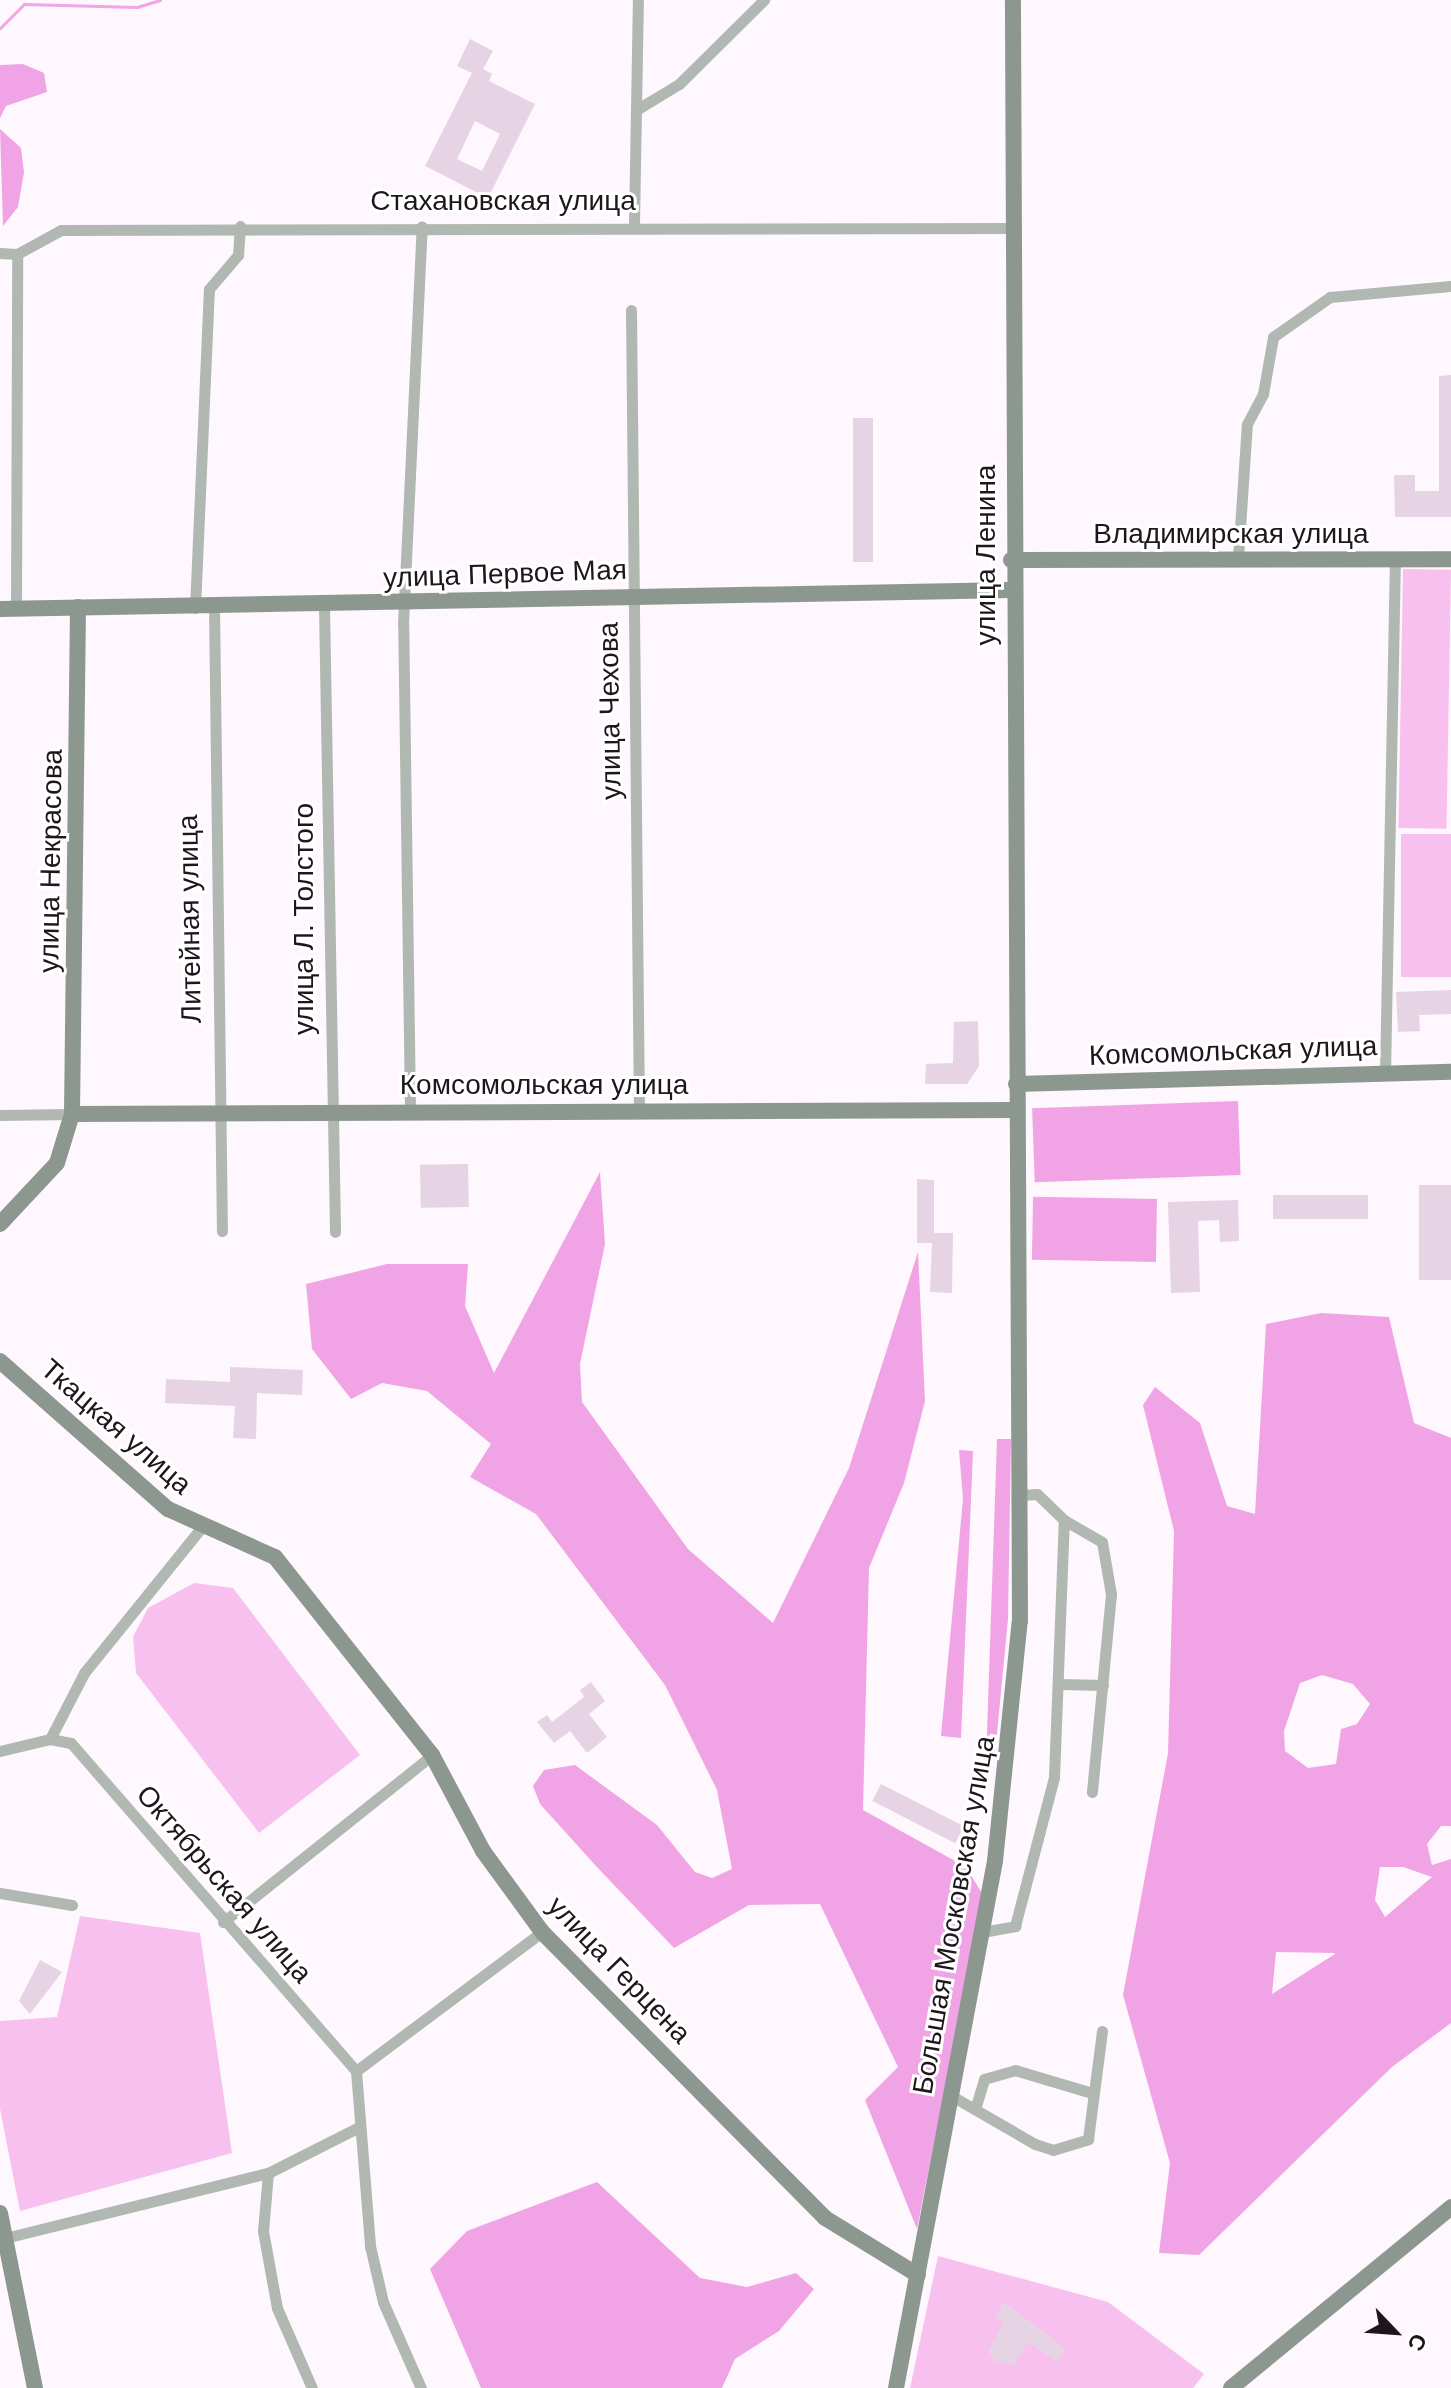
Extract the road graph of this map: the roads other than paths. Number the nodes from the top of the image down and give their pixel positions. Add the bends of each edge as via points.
1 (638, 0) edge
2 (764, 0) edge
3 (1013, 0) edge
4 (636, 110) junction
5 (634, 224) junction
6 (240, 226) junction
7 (422, 226) junction
8 (1013, 228) junction
9 (0, 253) edge
10 (17, 254) junction
11 (1451, 286) edge
12 (631, 310) dead end
13 (1238, 558) junction
14 (1395, 559) junction
15 (1451, 559) edge
16 (1011, 560) junction
17 (1011, 590) junction
18 (632, 596) junction
19 (407, 604) junction
20 (324, 606) junction
21 (78, 607) junction
22 (214, 607) junction
23 (8, 608) edge
24 (195, 608) junction
25 (1451, 1072) edge
26 (1385, 1073) junction
27 (1016, 1084) junction
28 (217, 1110) junction
29 (410, 1110) junction
30 (1016, 1110) junction
31 (329, 1112) junction
32 (639, 1112) junction
33 (72, 1114) junction
34 (0, 1115) edge
35 (0, 1224) edge
36 (222, 1231) dead end
37 (335, 1232) dead end
38 (0, 1361) edge
39 (1022, 1495) junction
40 (1064, 1520) junction
41 (201, 1528) junction
42 (1061, 1684) junction
43 (1103, 1685) junction
44 (50, 1739) junction
45 (0, 1751) edge
46 (432, 1755) junction
47 (1092, 1792) dead end
48 (0, 1893) edge
49 (72, 1905) dead end
50 (223, 1922) junction
51 (542, 1932) junction
52 (982, 1932) junction
53 (1102, 2031) dead end
54 (356, 2071) junction
55 (1092, 2093) junction
56 (950, 2095) junction
57 (975, 2109) junction
58 (359, 2127) junction
59 (268, 2173) junction
60 (1451, 2207) edge
61 (0, 2213) edge
62 (5, 2234) edge
63 (918, 2275) junction
64 (35, 2388) edge
65 (312, 2388) edge
66 (421, 2388) edge
67 (896, 2388) edge
68 (1231, 2388) edge

1 - 4 street
2 - 4 street via 679,84
3 - 8 street, улица Ленина
4 - 5 street
5 - 7 street, Стахановская улица
5 - 8 street, Стахановская улица
6 - 7 street, Стахановская улица
6 - 10 street, Стахановская улица via 61,230
6 - 24 street via 238,255 209,289
7 - 19 street
8 - 16 street, улица Ленина
9 - 10 street
10 - 23 street
11 - 13 street via 1330,297 1273,337 1247,424
12 - 18 street, улица Чехова
13 - 14 street, Владимирская улица
13 - 16 street, Владимирская улица
14 - 15 street, Владимирская улица
14 - 26 street
16 - 17 street, улица Ленина
17 - 18 street, улица Первое Мая
17 - 27 street, улица Ленина
18 - 19 street, улица Первое Мая
18 - 32 street, улица Чехова
19 - 20 street, улица Первое Мая
19 - 29 street
20 - 22 street, улица Первое Мая
20 - 31 street, улица Л. Толстого
21 - 23 street, улица Первое Мая
21 - 24 street, улица Первое Мая
21 - 33 street, улица Некрасова
22 - 24 street, улица Первое Мая
22 - 28 street, Литейная улица
25 - 26 street, Комсомольская улица
26 - 27 street, Комсомольская улица
27 - 30 street, улица Ленина
28 - 31 street, Комсомольская улица
28 - 33 street, Комсомольская улица
28 - 36 street, Литейная улица
29 - 31 street, Комсомольская улица
29 - 32 street, Комсомольская улица
30 - 32 street, Комсомольская улица
30 - 39 street, Большая Московская улица
31 - 37 street, улица Л. Толстого
33 - 34 street
33 - 35 street, улица Некрасова via 57,1163
38 - 41 street, Ткацкая улица via 139,1485
39 - 40 street via 1037,1494
39 - 52 street, Большая Московская улица via 1011,1748
40 - 42 street
40 - 43 street via 1102,1542 1111,1594
41 - 44 street via 84,1673
41 - 46 street, улица Герцена via 247,1540 275,1557
42 - 43 street
42 - 52 street via 1054,1777 1015,1926
43 - 47 street
44 - 45 street
44 - 50 street, Октябрьская улица via 71,1743
46 - 50 street
46 - 51 street, улица Герцена via 483,1851
48 - 49 street
50 - 54 street, Октябрьская улица
51 - 54 street
51 - 63 street, улица Герцена via 825,2218
52 - 56 street, Большая Московская улица
53 - 55 street
54 - 58 street
55 - 57 street via 1015,2070 984,2079
55 - 57 street via 1088,2139 1064,2148 1035,2144
56 - 57 street
56 - 63 street, Большая Московская улица
58 - 59 street
58 - 66 street via 383,2302
59 - 62 street
59 - 65 street via 263,2231 277,2308
60 - 68 street
61 - 62 street
62 - 64 street
63 - 67 street, Большая Московская улица

